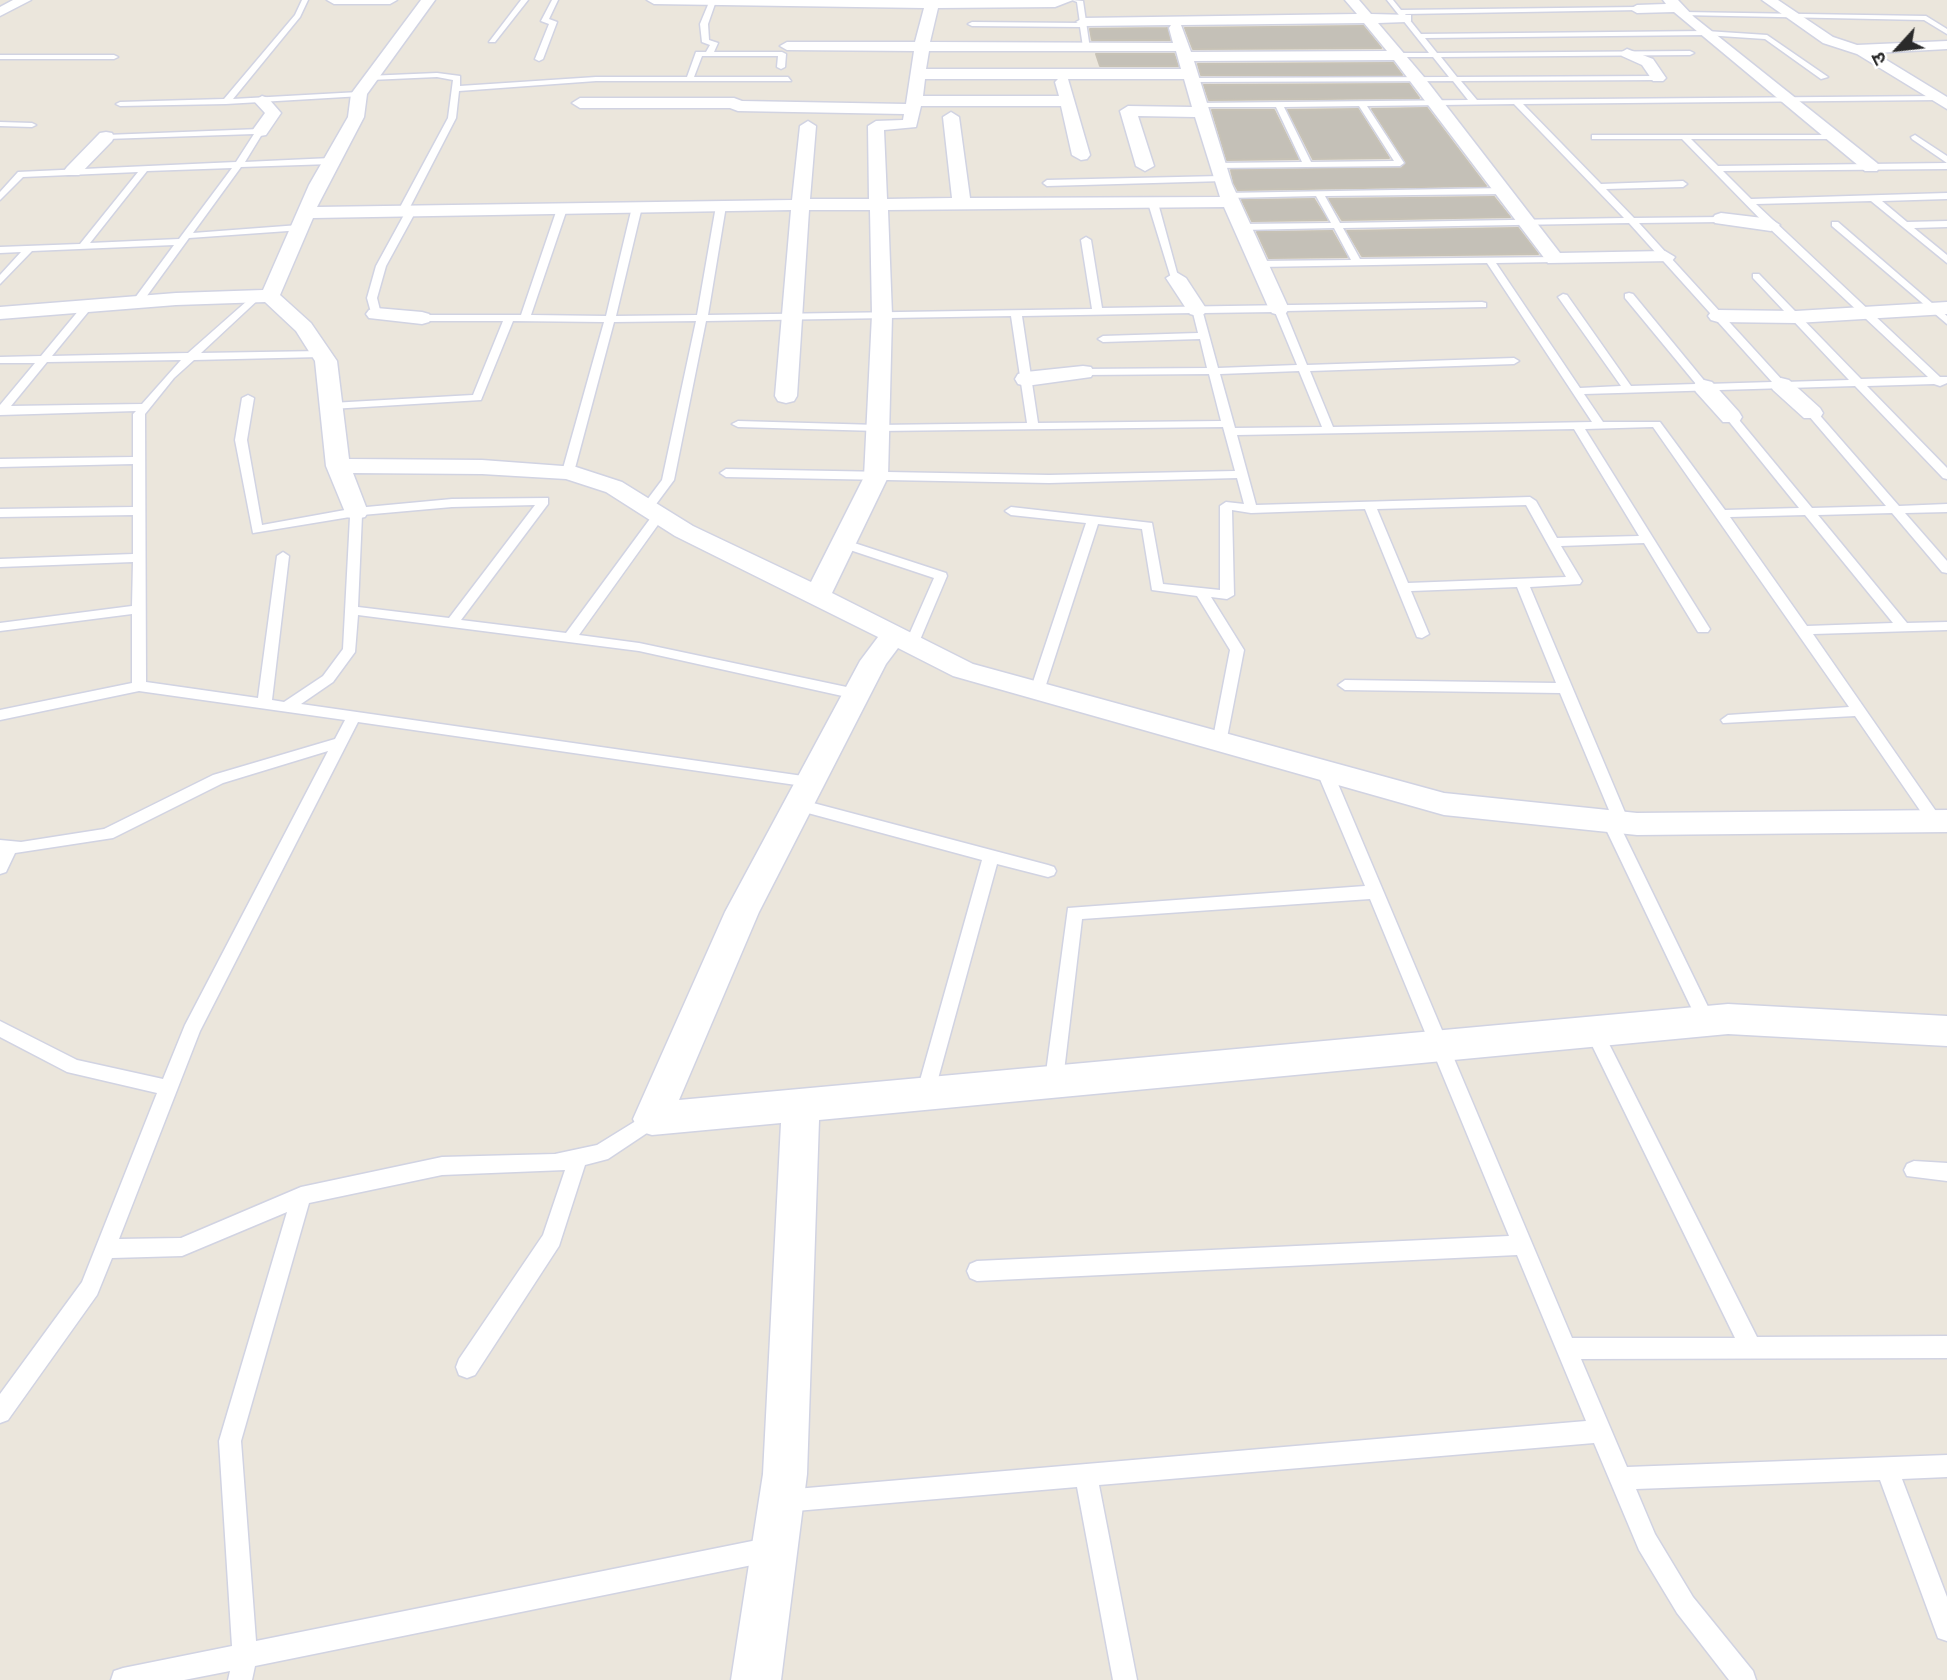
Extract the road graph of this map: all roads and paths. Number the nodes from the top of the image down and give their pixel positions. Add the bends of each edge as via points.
1 (24, 0) edge
2 (304, 0) edge
3 (334, 0) edge
4 (390, 0) edge
5 (428, 0) edge
6 (524, 0) edge
7 (555, 0) edge
8 (654, 0) edge
9 (1066, 0) edge
10 (1075, 0) edge
11 (1352, 0) edge
12 (1565, 0) edge
13 (1769, 0) edge
14 (713, 1) edge
15 (1390, 1) edge
16 (1270, 2) dead end
17 (932, 4) junction
18 (1676, 7) edge
19 (1637, 9) joint
20 (1576, 10) junction
21 (0, 12) edge
22 (1403, 15) junction
23 (1792, 15) junction
24 (1584, 18) dead end
25 (1369, 19) junction
26 (1174, 20) junction
27 (1280, 20) junction
28 (1083, 23) junction
29 (966, 24) dead end
30 (1593, 26) dead end
31 (1947, 32) edge
32 (1601, 34) junction
33 (1707, 34) junction
34 (1423, 36) junction
35 (492, 40) dead end
36 (1947, 45) edge
37 (787, 46) dead end
38 (922, 46) junction
39 (1087, 47) junction
40 (1855, 49) junction
41 (1627, 53) junction
42 (1690, 53) dead end
43 (709, 54) junction
44 (1399, 55) junction
45 (1437, 55) junction
46 (0, 57) edge
47 (114, 57) dead end
48 (539, 59) dead end
49 (781, 66) dead end
50 (1919, 68) dead end
51 (1892, 69) junction
52 (918, 74) junction
53 (1061, 74) junction
54 (1824, 77) dead end
55 (690, 78) junction
56 (1658, 78) joint
57 (788, 79) dead end
58 (1457, 79) junction
59 (1192, 80) junction
60 (1419, 80) junction
61 (365, 86) junction
62 (1120, 88) dead end
63 (456, 89) junction
64 (1942, 98) edge
65 (1789, 99) junction
66 (262, 101) junction
67 (1515, 101) junction
68 (226, 102) junction
69 (1068, 102) junction
70 (1474, 102) junction
71 (580, 103) dead end
72 (1437, 103) junction
73 (120, 104) dead end
74 (1279, 104) junction
75 (1362, 104) junction
76 (913, 105) junction
77 (951, 117) dead end
78 (0, 124) edge
79 (32, 124) dead end
80 (808, 125) dead end
81 (260, 131) junction
82 (1837, 136) junction
83 (106, 137) joint
84 (1595, 137) dead end
85 (1685, 137) junction
86 (1915, 137) dead end
87 (1081, 155) dead end
88 (331, 161) junction
89 (1947, 163) edge
90 (239, 164) junction
91 (1308, 165) junction
92 (1145, 166) dead end
93 (1871, 167) junction
94 (145, 169) junction
95 (1716, 169) junction
96 (73, 172) junction
97 (1047, 183) dead end
98 (1683, 184) dead end
99 (1225, 186) junction
100 (1599, 187) junction
101 (1504, 191) junction
102 (1319, 193) junction
103 (1947, 196) edge
104 (0, 197) edge
105 (1873, 198) junction
106 (1748, 202) junction
107 (1153, 203) junction
108 (962, 204) junction
109 (801, 205) junction
110 (880, 205) junction
111 (721, 206) junction
112 (637, 207) junction
113 (562, 209) junction
114 (407, 211) junction
115 (1721, 219) joint
116 (302, 221) junction
117 (1632, 221) junction
118 (1529, 224) junction
119 (1835, 224) dead end
120 (1947, 224) edge
121 (1771, 225) junction
122 (1905, 225) junction
123 (1336, 226) junction
124 (1242, 227) junction
125 (182, 239) junction
126 (1086, 240) dead end
127 (83, 246) junction
128 (29, 249) junction
129 (0, 250) edge
130 (1942, 251) edge
131 (1665, 257) junction
132 (1555, 259) junction
133 (1947, 260) edge
134 (1490, 261) junction
135 (1357, 262) junction
136 (1259, 264) junction
137 (1756, 276) dead end
138 (1176, 278) joint
139 (0, 281) edge
140 (263, 296) junction
141 (1629, 296) dead end
142 (1563, 297) dead end
143 (137, 302) junction
144 (1482, 305) dead end
145 (88, 306) junction
146 (1279, 309) junction
147 (1197, 310) junction
148 (1097, 312) junction
149 (1863, 312) junction
150 (0, 313) edge
151 (1016, 313) junction
152 (1942, 313) edge
153 (376, 314) joint
154 (882, 315) junction
155 (1718, 316) junction
156 (790, 317) junction
157 (1796, 317) junction
158 (422, 318) joint
159 (702, 318) junction
160 (509, 319) junction
161 (525, 319) junction
162 (610, 319) junction
163 (1204, 335) junction
164 (1103, 339) dead end
165 (321, 355) junction
166 (191, 357) junction
167 (44, 359) junction
168 (0, 360) edge
169 (1514, 361) dead end
170 (1303, 367) junction
171 (1215, 371) junction
172 (1083, 372) joint
173 (1026, 379) junction
174 (1942, 380) edge
175 (1859, 383) junction
176 (1781, 385) junction
177 (1704, 387) junction
178 (1628, 389) junction
179 (1947, 390) edge
180 (1577, 391) junction
181 (786, 396) dead end
182 (248, 398) dead end
183 (331, 406) junction
184 (145, 407) junction
185 (1, 410) edge
186 (1812, 413) joint
187 (1731, 417) joint
188 (738, 424) dead end
189 (1033, 426) junction
190 (1578, 426) junction
191 (1600, 426) junction
192 (878, 428) junction
193 (1230, 428) junction
194 (1329, 430) junction
195 (139, 460) junction
196 (0, 463) edge
197 (338, 466) junction
198 (568, 472) junction
199 (726, 473) dead end
200 (1242, 474) junction
201 (1947, 475) edge
202 (876, 477) junction
203 (1370, 506) junction
204 (1947, 508) edge
205 (1251, 509) junction
206 (1895, 509) junction
207 (139, 510) junction
208 (653, 511) junction
209 (1012, 511) dead end
210 (356, 512) junction
211 (1808, 512) junction
212 (0, 513) edge
213 (1722, 514) junction
214 (1093, 519) junction
215 (1648, 539) junction
216 (1553, 542) junction
217 (842, 543) junction
218 (283, 556) dead end
219 (139, 558) junction
220 (0, 563) edge
221 (1947, 569) edge
222 (1522, 583) junction
223 (1403, 587) junction
224 (1201, 592) junction
225 (818, 596) junction
226 (139, 609) junction
227 (351, 610) junction
228 (452, 623) junction
229 (0, 626) edge
230 (1947, 626) edge
231 (1903, 627) junction
232 (1703, 629) dead end
233 (1804, 630) junction
234 (1422, 634) dead end
235 (570, 638) junction
236 (903, 639) junction
237 (1345, 685) dead end
238 (139, 686) junction
239 (1565, 688) junction
240 (1037, 691) junction
241 (856, 694) junction
242 (265, 704) junction
243 (288, 707) junction
244 (1860, 711) junction
245 (0, 715) edge
246 (354, 716) junction
247 (1728, 720) dead end
248 (341, 742) junction
249 (1219, 743) junction
250 (1325, 772) junction
251 (804, 794) junction
252 (1941, 821) edge
253 (1615, 822) junction
254 (5, 847) edge
255 (991, 856) junction
256 (0, 868) edge
257 (1048, 871) dead end
258 (1376, 892) junction
259 (1706, 1021) junction
260 (0, 1028) edge
261 (1594, 1031) junction
262 (1947, 1031) edge
263 (1439, 1045) junction
264 (1054, 1080) junction
265 (169, 1088) junction
266 (926, 1091) junction
267 (801, 1103) junction
268 (652, 1119) junction
269 (578, 1158) junction
270 (1914, 1170) dead end
271 (1947, 1172) edge
272 (301, 1196) junction
273 (1523, 1245) junction
274 (106, 1249) junction
275 (977, 1271) dead end
276 (1947, 1347) edge
277 (1751, 1348) junction
278 (1567, 1349) junction
279 (467, 1367) dead end
280 (0, 1412) edge
281 (1601, 1431) junction
282 (1947, 1466) edge
283 (1887, 1468) junction
284 (1086, 1475) junction
285 (1621, 1478) junction
286 (782, 1501) junction
287 (774, 1549) junction
288 (1947, 1629) edge
289 (245, 1656) junction
290 (123, 1680) edge
291 (240, 1680) edge
292 (756, 1680) edge
293 (1125, 1680) edge
294 (1744, 1680) edge

1 - 21 street
2 - 68 lane via 298,16
3 - 4 street
5 - 61 street
6 - 35 lane
7 - 48 lane via 545,21 553,22
8 - 14 street
9 - 17 street
10 - 28 lane via 1080,1
11 - 25 street
12 - 20 lane
13 - 23 street
14 - 17 street
14 - 43 lane via 704,24 706,42 714,43
15 - 22 lane
16 - 27 street
17 - 38 street
18 - 19 street
18 - 23 lane
18 - 33 street
19 - 20 lane
20 - 22 lane
20 - 24 lane
22 - 25 street
22 - 34 lane
23 - 31 lane via 1926,18
23 - 40 street via 1828,40
25 - 27 street
25 - 44 street
26 - 27 street
26 - 28 street
26 - 59 street
28 - 29 lane
28 - 39 lane
30 - 32 lane
32 - 33 lane
32 - 34 lane
33 - 54 lane via 1768,37
33 - 65 street
34 - 45 lane
36 - 40 street
37 - 38 street
38 - 39 street
38 - 52 street
39 - 59 street
40 - 51 street
41 - 42 lane
41 - 45 lane
41 - 56 street via 1648,62
43 - 49 lane via 782,54
43 - 55 lane via 699,54
44 - 45 lane
44 - 59 street
44 - 60 street
45 - 58 lane
46 - 47 lane
50 - 51 street
51 - 64 street
52 - 53 street
52 - 76 street
53 - 59 street
53 - 69 street
55 - 57 lane
55 - 63 lane
56 - 58 lane
58 - 60 lane
58 - 70 lane
59 - 60 lane
59 - 62 street
59 - 74 lane
59 - 92 street via 1128,111
59 - 99 street
60 - 72 street
61 - 63 lane via 451,75 457,78
61 - 66 lane
61 - 88 street via 356,117
63 - 114 lane via 452,118
64 - 65 lane
65 - 67 lane
65 - 82 street
66 - 68 lane
66 - 81 street via 273,113
67 - 70 lane
67 - 100 lane
68 - 73 lane
69 - 76 street
69 - 87 street
70 - 72 lane
71 - 76 street
72 - 75 lane
72 - 101 street
74 - 75 lane
74 - 91 lane
75 - 91 lane via 1400,163
76 - 110 street via 910,124 876,126
77 - 108 street
78 - 79 lane
80 - 109 street
81 - 83 lane
81 - 90 lane
82 - 85 lane
82 - 93 street
83 - 96 street
84 - 85 lane
85 - 95 lane
86 - 89 lane
88 - 90 lane
88 - 116 street
89 - 93 lane
90 - 94 lane
90 - 125 lane
91 - 99 lane
93 - 95 lane
94 - 96 lane
94 - 127 lane
95 - 106 lane
96 - 104 lane via 21,174
97 - 99 lane
98 - 100 lane
99 - 102 lane
99 - 107 street
99 - 124 street
100 - 117 lane
101 - 102 lane
101 - 118 street
102 - 123 lane
103 - 105 lane
105 - 106 lane
105 - 122 lane
106 - 121 lane
107 - 108 street
107 - 138 lane
108 - 110 street
109 - 110 street
109 - 111 street
109 - 156 street
110 - 154 street
111 - 112 street
111 - 159 lane
112 - 113 street
112 - 162 lane
113 - 114 street
113 - 161 lane
114 - 116 street
114 - 153 lane via 381,266 372,298
115 - 117 lane
115 - 121 street
116 - 125 lane
116 - 140 street
117 - 118 lane
117 - 131 lane
118 - 123 lane
118 - 132 street
119 - 152 lane
120 - 122 lane
121 - 149 lane
122 - 130 lane
123 - 124 lane
123 - 135 lane
124 - 136 street
125 - 127 lane
125 - 143 lane
126 - 148 lane
127 - 128 lane
128 - 129 lane
128 - 139 lane
130 - 133 lane
131 - 132 street
131 - 155 lane
132 - 134 lane
134 - 135 lane
134 - 180 lane
135 - 136 lane
136 - 146 street
137 - 157 lane
138 - 147 street
140 - 143 street
140 - 165 street via 304,327
140 - 166 lane
141 - 177 lane
142 - 178 lane
143 - 145 street
144 - 146 lane
145 - 150 street
145 - 167 lane
146 - 147 lane
146 - 170 lane
147 - 148 lane
147 - 163 lane
148 - 151 lane
149 - 152 street
149 - 157 street
149 - 174 lane
151 - 154 lane
151 - 173 lane
153 - 158 street
154 - 156 lane
154 - 192 street
155 - 157 street
155 - 176 lane
156 - 159 lane
156 - 181 street
157 - 175 lane
158 - 160 lane
159 - 162 lane
159 - 208 lane via 668,480
160 - 161 lane
160 - 183 lane via 477,398
161 - 162 lane
162 - 198 lane
163 - 164 lane
163 - 171 lane
165 - 166 lane
165 - 183 street via 326,361
166 - 167 lane
166 - 184 lane
167 - 168 lane
167 - 185 lane
169 - 170 lane
170 - 171 lane
170 - 194 lane
171 - 172 lane
171 - 193 lane
172 - 173 street
173 - 189 lane
174 - 175 lane
174 - 179 lane
175 - 176 lane
175 - 201 lane
176 - 177 lane
176 - 186 street
177 - 178 lane
177 - 187 street
178 - 180 lane
180 - 191 lane
182 - 210 lane via 241,440 257,530
183 - 197 street
184 - 185 lane
184 - 195 lane via 139,414
186 - 206 lane
187 - 211 lane
188 - 192 lane
189 - 192 lane
189 - 193 lane
190 - 191 lane
190 - 194 lane
190 - 215 lane
191 - 213 lane via 1656,424
192 - 202 street
193 - 194 lane
193 - 200 lane
195 - 196 lane
195 - 207 lane
197 - 198 street
197 - 210 street
198 - 208 street via 614,487
199 - 202 lane
200 - 202 lane
200 - 205 lane
202 - 217 street
203 - 205 lane
203 - 216 lane via 1530,501
203 - 223 lane
204 - 206 lane
205 - 224 lane via 1226,506 1227,594
206 - 211 lane
206 - 221 lane
207 - 212 lane
207 - 219 lane
208 - 225 street via 684,531
208 - 235 lane
209 - 214 lane
210 - 227 lane
210 - 228 lane via 544,501
211 - 213 lane
211 - 231 lane
213 - 233 lane
214 - 224 lane via 1148,526 1157,587
214 - 240 lane
215 - 216 lane
215 - 232 lane
216 - 222 lane via 1575,581
217 - 225 street
217 - 236 lane via 941,576
218 - 242 lane
219 - 220 lane
219 - 226 lane
222 - 223 lane
222 - 239 lane
223 - 234 lane
224 - 249 lane via 1237,650
225 - 236 street
226 - 229 lane
226 - 238 lane
227 - 228 lane
227 - 243 lane via 350,649 328,679
228 - 235 lane
230 - 231 lane
231 - 233 lane
233 - 244 lane
235 - 241 lane via 639,647
236 - 240 street via 962,670
236 - 241 street via 874,661
237 - 239 lane
238 - 242 lane
238 - 245 lane
239 - 253 lane
240 - 249 street
241 - 251 street
242 - 243 lane
243 - 246 lane
244 - 247 lane
244 - 252 lane
246 - 248 lane
246 - 251 lane
248 - 254 lane via 218,779 107,834
248 - 265 lane via 191,1030
249 - 250 street
250 - 253 street via 1444,804
250 - 258 lane
251 - 255 lane
251 - 268 street via 742,912
252 - 253 street
253 - 259 lane
254 - 256 lane
255 - 257 lane
255 - 266 lane
258 - 263 lane
258 - 264 lane via 1074,913
259 - 261 street
259 - 262 street
260 - 265 lane via 73,1067
261 - 263 street
261 - 277 lane
263 - 264 street
263 - 273 lane
264 - 266 street
265 - 274 lane
266 - 267 street
267 - 268 street
267 - 286 street
268 - 269 lane via 601,1153
269 - 272 lane via 555,1163 442,1166
269 - 279 lane via 552,1239
270 - 271 lane
272 - 274 lane via 182,1247
272 - 289 lane via 230,1441
273 - 275 lane
273 - 278 lane
274 - 280 lane via 90,1287
276 - 277 lane
277 - 278 lane
278 - 281 lane
281 - 284 lane
281 - 285 lane
282 - 283 lane
283 - 285 lane
283 - 288 lane
284 - 286 lane
284 - 293 lane
285 - 294 lane via 1647,1542 1685,1605
286 - 287 street
287 - 289 lane
287 - 292 street
289 - 290 lane
289 - 291 lane

